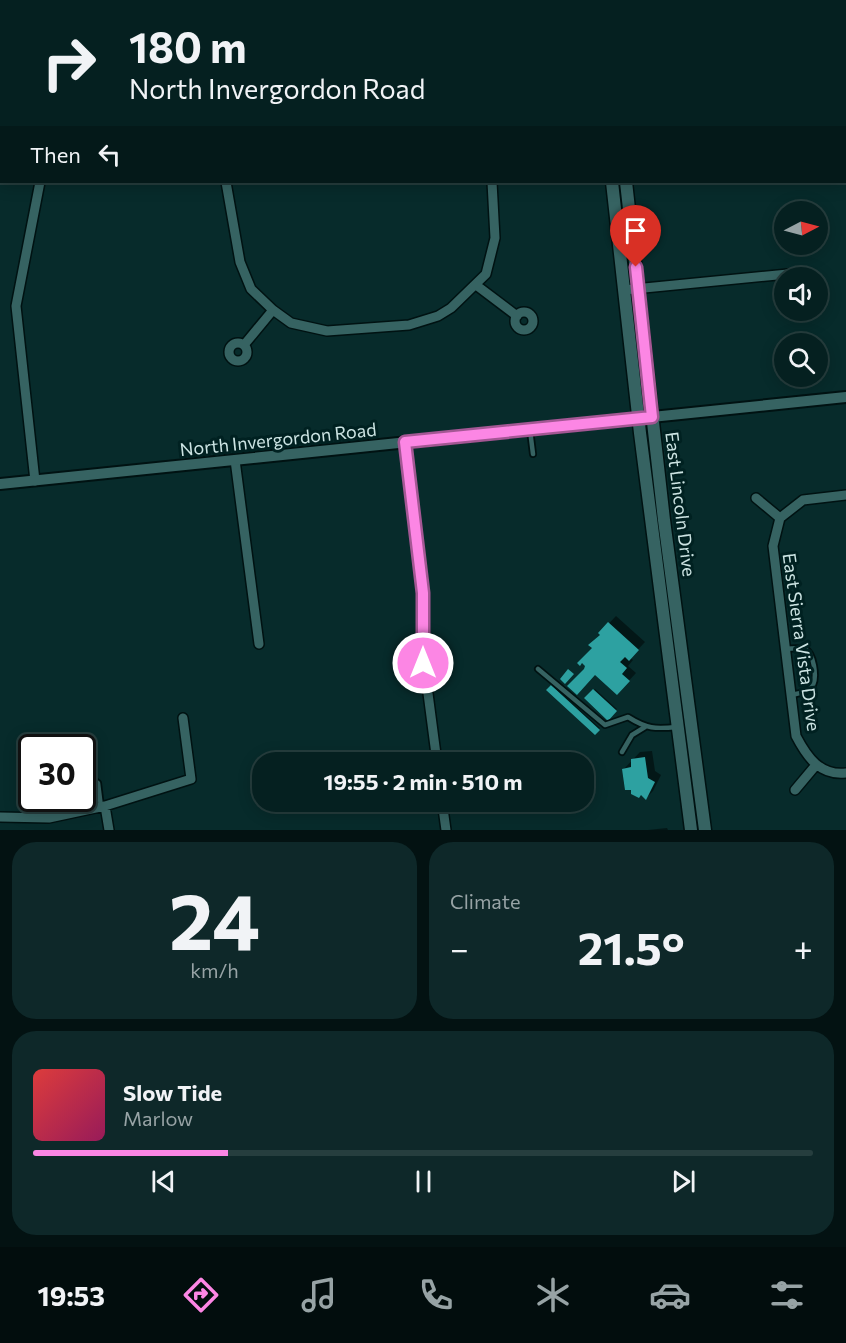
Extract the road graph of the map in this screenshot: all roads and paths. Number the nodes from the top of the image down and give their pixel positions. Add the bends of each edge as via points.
1 (40, 183) edge
2 (226, 183) edge
3 (492, 183) edge
4 (612, 183) edge
5 (626, 183) edge
6 (774, 275) edge
7 (476, 285) junction
8 (638, 289) junction
9 (624, 290) junction
10 (273, 310) junction
11 (517, 316) dead end
12 (244, 345) dead end
13 (846, 397) edge
14 (652, 417) junction
15 (638, 418) junction
16 (530, 429) junction
17 (405, 442) junction
18 (533, 454) dead end
19 (235, 460) junction
20 (35, 481) junction
21 (0, 484) edge
22 (846, 495) edge
23 (756, 498) dead end
24 (780, 518) junction
25 (669, 557) junction
26 (656, 559) junction
27 (259, 644) dead end
28 (785, 649) junction
29 (538, 669) dead end
30 (791, 695) junction
31 (183, 718) dead end
32 (691, 725) junction
33 (645, 727) junction
34 (677, 727) junction
35 (436, 752) edge
36 (622, 752) dead end
37 (816, 765) junction
38 (846, 773) edge
39 (96, 782) edge
40 (795, 790) dead end
41 (702, 804) junction
42 (687, 806) junction
43 (103, 807) junction
44 (37, 812) edge
45 (444, 812) edge
46 (0, 817) edge
47 (37, 818) junction
48 (109, 830) edge
49 (446, 830) edge
50 (691, 830) edge
51 (705, 830) edge

1 - 20 street via 16,306
2 - 10 street via 240,262 251,289
3 - 7 street via 495,238 486,274
4 - 9 main road, East Lincoln Drive
5 - 8 main road, East Lincoln Drive
6 - 8 street
7 - 10 street via 438,316 409,325 327,332 291,323
7 - 11 street
8 - 9 street
8 - 14 main road, East Lincoln Drive
9 - 15 main road, East Lincoln Drive
10 - 12 street
13 - 14 street, North Invergordon Road
14 - 15 street, North Invergordon Road
14 - 25 main road, East Lincoln Drive
15 - 16 street, North Invergordon Road
15 - 26 main road, East Lincoln Drive
16 - 17 street, North Invergordon Road
16 - 18 lane
17 - 19 street, North Invergordon Road
17 - 35 street via 423,593 423,663
19 - 20 street, North Invergordon Road
19 - 27 street
20 - 21 street, North Invergordon Road
22 - 24 street via 802,500
23 - 24 street
24 - 28 street, East Sierra Vista Drive via 772,546
25 - 26 main road
25 - 32 main road, East Lincoln Drive
26 - 34 main road, East Lincoln Drive
28 - 30 street, East Sierra Vista Drive
28 - 30 lane via 804,648 812,659 812,687
29 - 33 lane via 605,725 628,717
30 - 37 street, East Sierra Vista Drive via 796,736 806,756
31 - 43 street via 191,779
32 - 34 main road
32 - 41 main road, East Lincoln Drive
33 - 34 lane
33 - 36 lane via 632,735
34 - 42 main road, East Lincoln Drive
37 - 38 street via 838,774
37 - 40 street
39 - 43 lane
41 - 42 main road
41 - 51 main road, East Lincoln Drive
42 - 50 main road, East Lincoln Drive
43 - 47 street
43 - 48 street
44 - 47 lane
45 - 49 street
46 - 47 street

